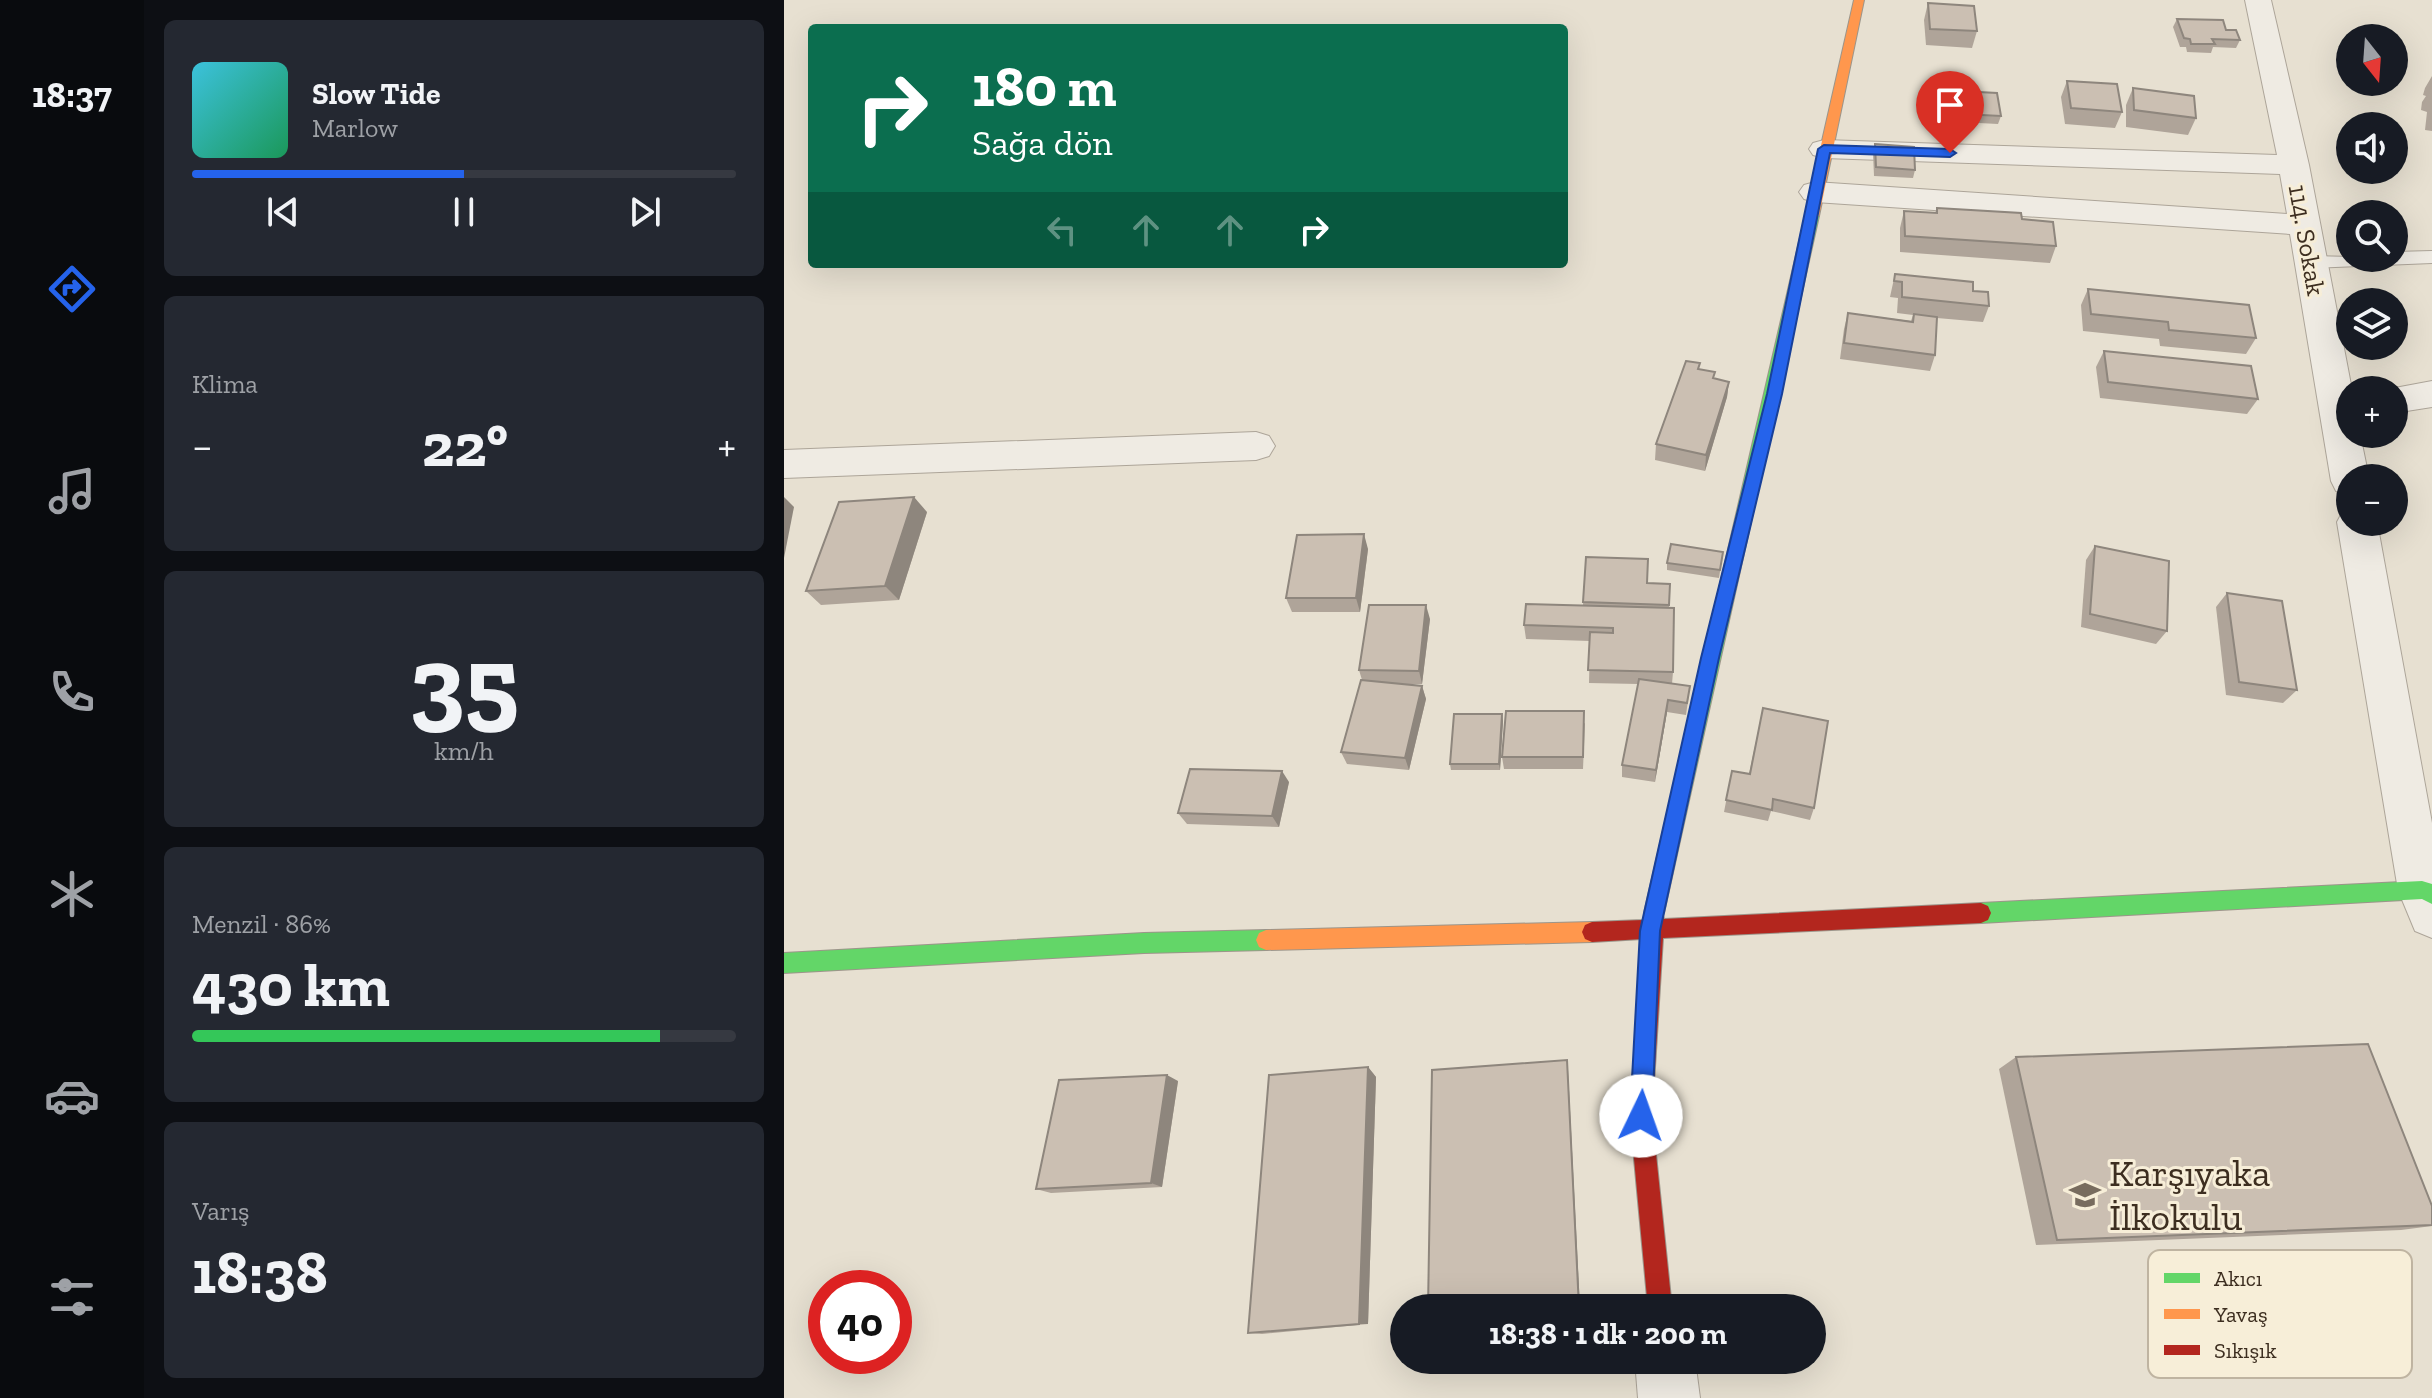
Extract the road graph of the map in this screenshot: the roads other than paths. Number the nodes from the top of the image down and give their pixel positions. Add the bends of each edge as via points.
1 (1859, 0) edge
2 (2268, 2) edge
3 (1824, 149) junction
4 (2294, 165) junction
5 (1815, 192) junction
6 (2305, 225) junction
7 (2432, 257) edge
8 (2311, 262) junction
9 (2337, 376) edge
10 (2432, 394) edge
11 (2408, 398) edge
12 (1256, 446) dead end
13 (784, 464) edge
14 (2360, 536) edge
15 (2420, 822) edge
16 (2429, 899) edge
17 (1650, 931) junction
18 (784, 963) edge
19 (1659, 1294) edge
20 (1666, 1374) edge
21 (1669, 1398) edge

1 - 3 street
2 - 4 street, 114. Sokak
3 - 4 street
3 - 5 street
4 - 6 street, 114. Sokak
5 - 6 street
5 - 17 street via 1774,394
6 - 8 street, 114. Sokak
7 - 8 lane
8 - 9 street, 114. Sokak
10 - 11 street
12 - 13 street
14 - 15 street
15 - 16 street
16 - 17 street
17 - 18 street via 1144,943
17 - 19 street via 1641,1116
20 - 21 street

